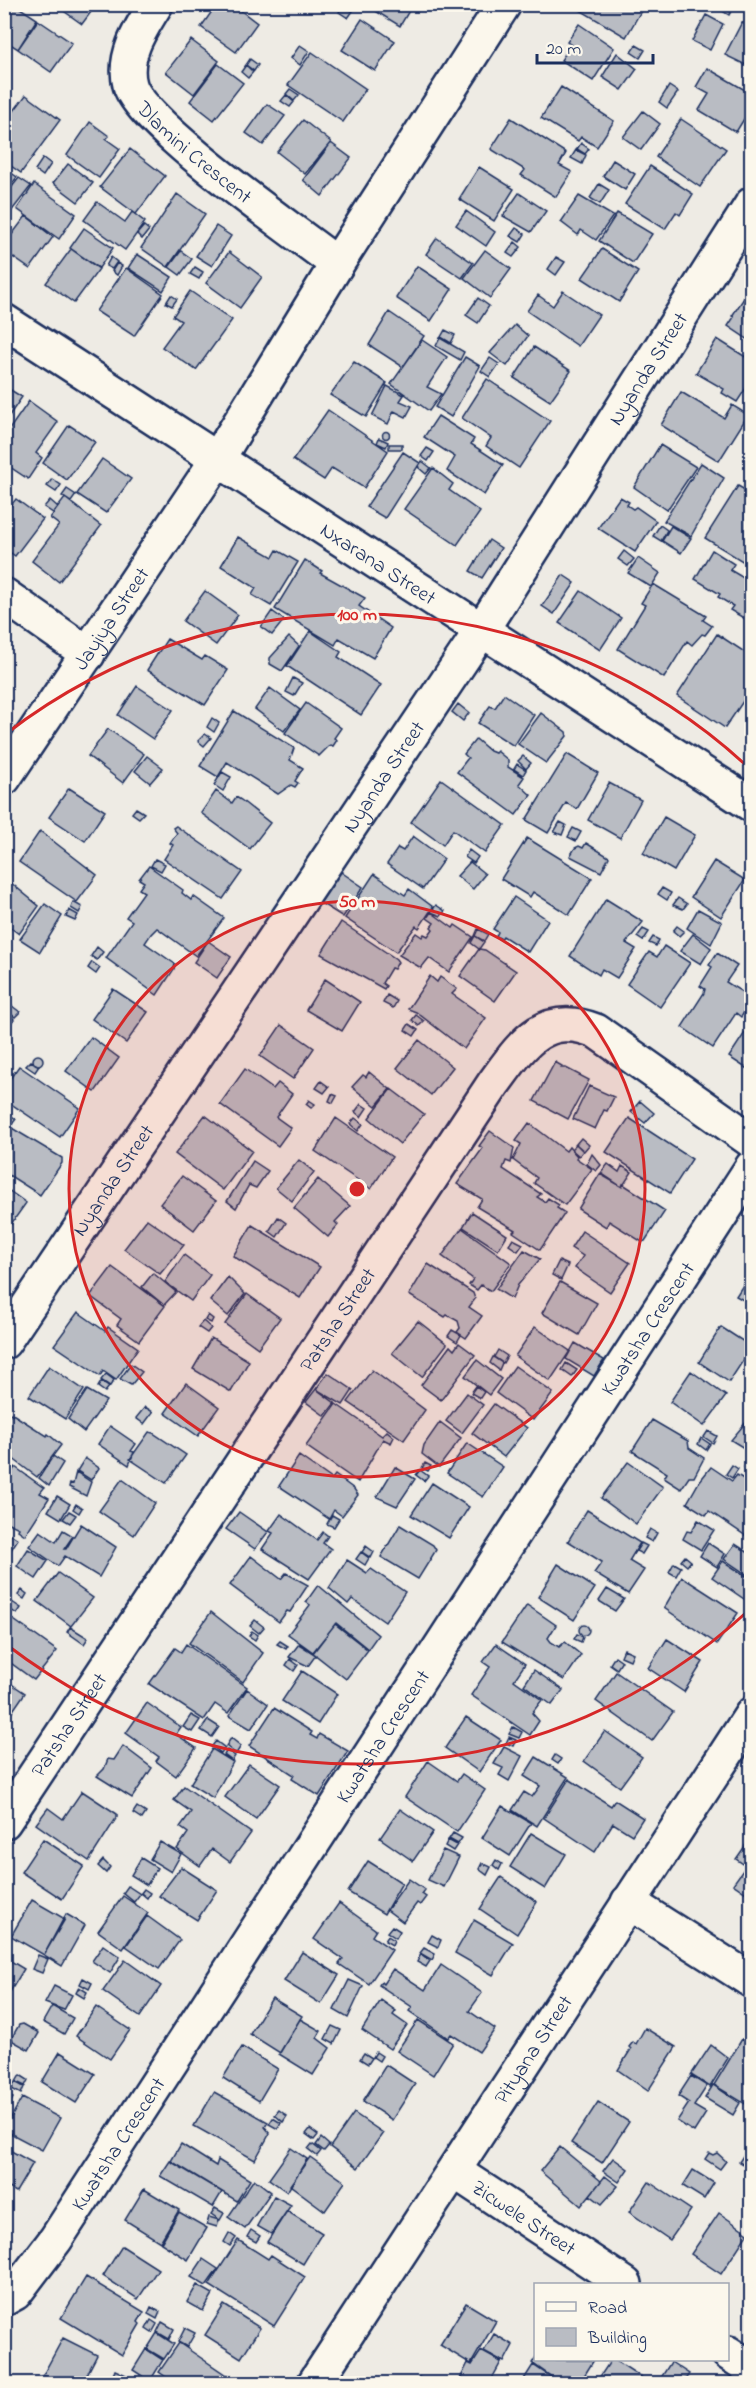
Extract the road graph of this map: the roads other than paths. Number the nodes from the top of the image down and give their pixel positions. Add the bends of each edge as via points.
1 (156, 4) edge
2 (504, 4) edge
3 (752, 204) edge
4 (338, 264) junction
5 (4, 321) edge
6 (217, 460) junction
7 (4, 595) edge
8 (481, 631) junction
9 (88, 654) junction
10 (4, 778) edge
11 (752, 805) edge
12 (752, 1141) edge
13 (752, 1167) edge
14 (4, 1342) edge
15 (752, 1714) edge
16 (4, 1822) edge
17 (628, 1902) junction
18 (752, 1981) edge
19 (454, 2171) junction
20 (623, 2283) edge
21 (4, 2299) edge
22 (729, 2354) edge
23 (752, 2368) edge
24 (314, 2384) edge

1 - 4 street, Dlamini Crescent via 137,34 128,65 130,85 141,107 174,138
2 - 4 street
3 - 8 street, Nyanda Street
4 - 6 street
5 - 6 street, Nxarana Street
6 - 8 street, Nxarana Street
6 - 9 street, Jayiya Street
7 - 9 street
8 - 11 street, Nxarana Street
8 - 14 street, Nyanda Street
9 - 10 street, Jayiya Street
12 - 16 street, Patsha Street via 596,1031 575,1023 556,1025 534,1035 494,1083
13 - 21 street, Kwatsha Crescent via 56,2240 15,2293
15 - 17 street, Pityana Street
17 - 18 street
17 - 19 street, Pityana Street
19 - 20 street, Zicwele Street
19 - 24 street, Pityana Street
22 - 23 street

